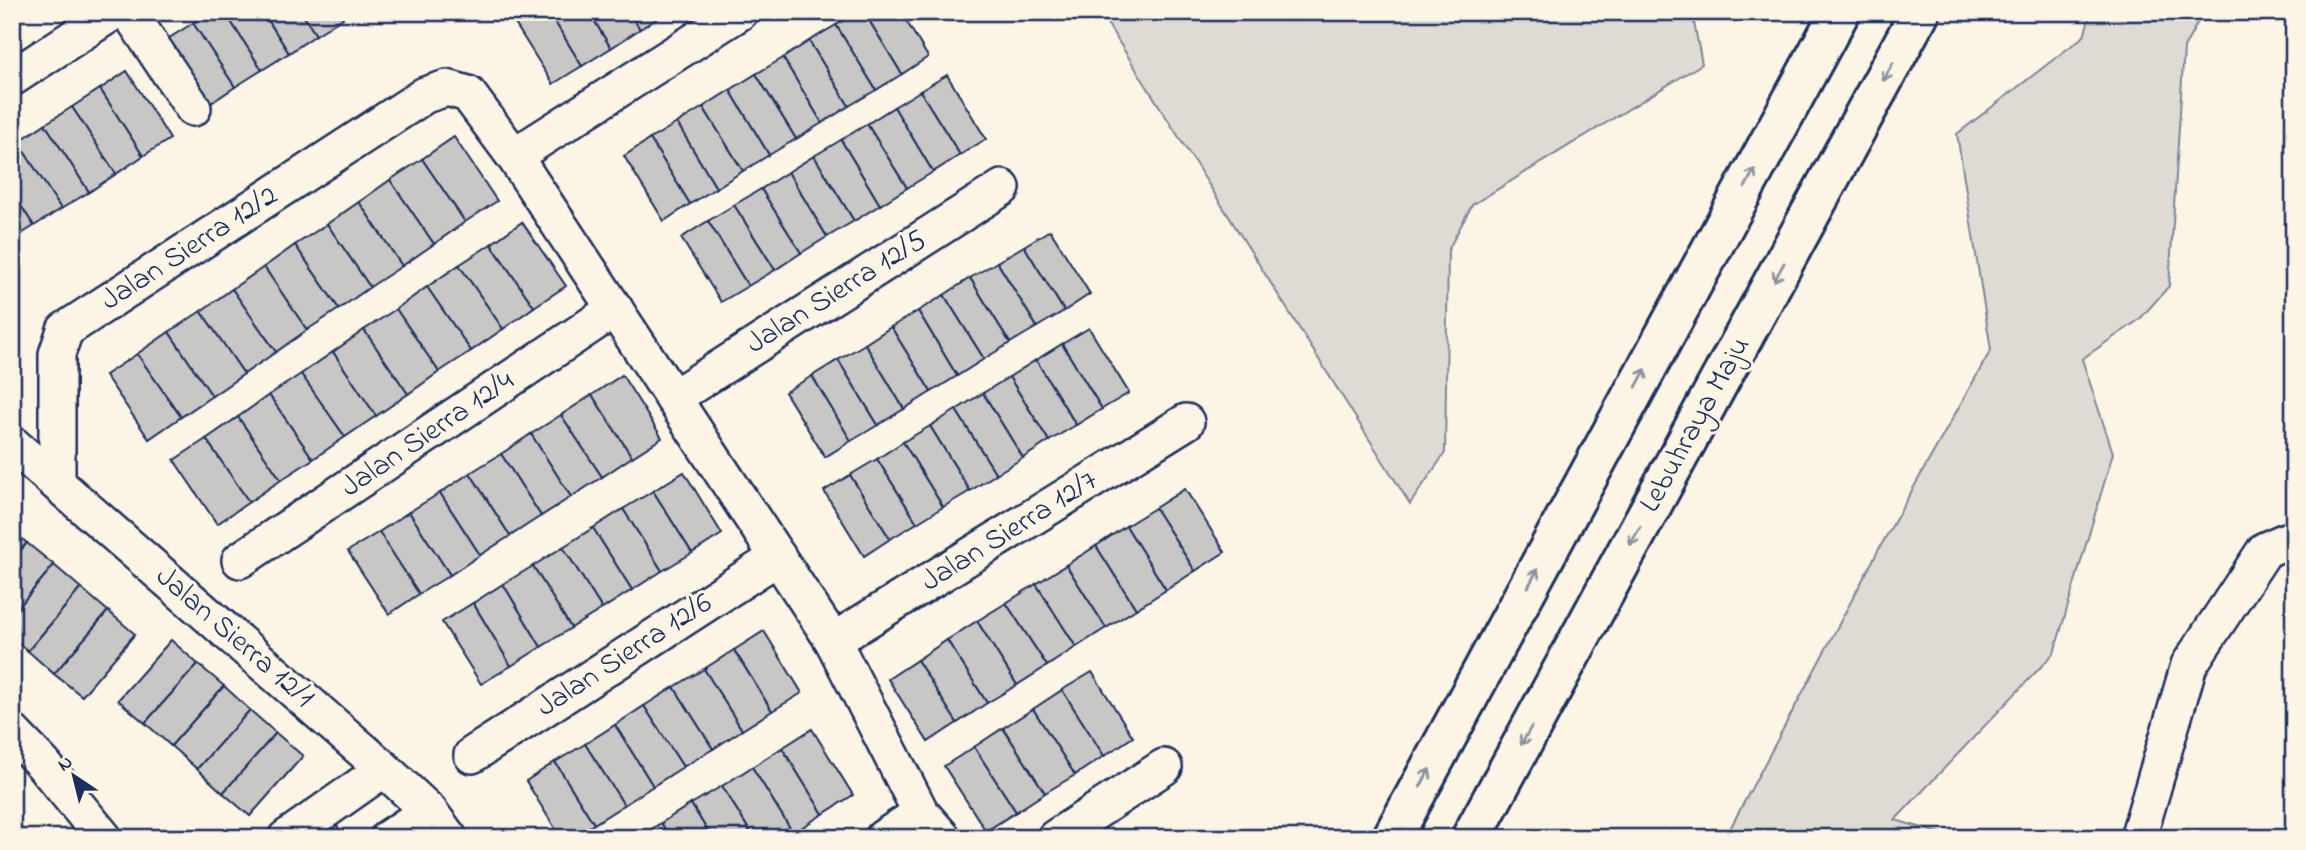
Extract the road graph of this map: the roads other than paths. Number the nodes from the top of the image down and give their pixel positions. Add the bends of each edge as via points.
1 (113, 12) edge
2 (129, 12) edge
3 (740, 12) edge
4 (1840, 12) edge
5 (1920, 12) edge
6 (12, 78) edge
7 (193, 108) dead end
8 (514, 156) junction
9 (1002, 188) dead end
10 (615, 309) junction
11 (673, 398) junction
12 (1186, 422) dead end
13 (12, 444) edge
14 (57, 483) junction
15 (2294, 542) edge
16 (778, 557) junction
17 (240, 561) dead end
18 (833, 641) junction
19 (12, 732) edge
20 (472, 755) dead end
21 (1164, 766) dead end
22 (384, 769) junction
23 (439, 825) edge
24 (932, 826) edge
25 (306, 832) edge
26 (104, 838) edge
27 (388, 838) edge
28 (883, 838) edge
29 (1055, 838) edge
30 (1392, 838) edge
31 (1471, 838) edge
32 (2138, 838) edge

1 - 6 street
2 - 7 street
3 - 8 street
30 -> 4 highway
5 -> 31 highway, Lebuhraya Maju
8 - 10 street
8 - 14 street, Jalan Sierra 12/2 via 468,94 447,88 425,95 65,330 57,354
9 - 11 street, Jalan Sierra 12/5
10 - 11 street
10 - 17 street, Jalan Sierra 12/4
11 - 16 street
12 - 18 street, Jalan Sierra 12/7
13 - 14 street, Jalan Sierra 12/1
14 - 22 street, Jalan Sierra 12/1
15 - 32 street via 2265,550 2189,665
16 - 18 street
16 - 20 street, Jalan Sierra 12/6
18 - 24 street
19 - 26 street
21 - 29 street
22 - 23 street, Jalan Sierra 12/1
22 - 25 street
23 - 27 street
24 - 28 street

